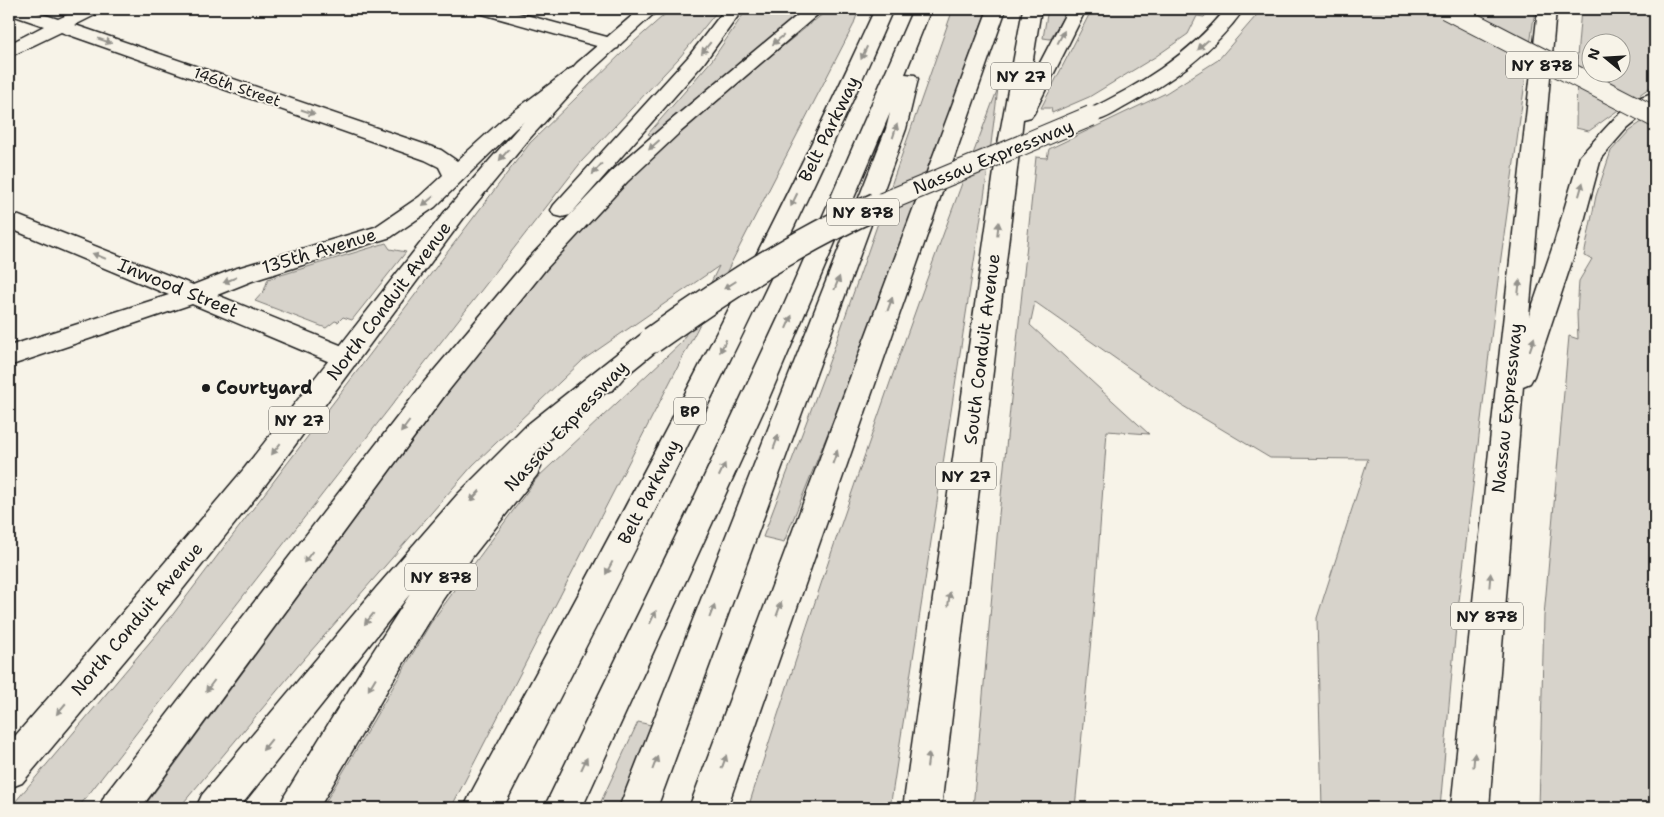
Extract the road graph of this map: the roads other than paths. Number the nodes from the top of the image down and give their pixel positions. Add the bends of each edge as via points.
1 (11, 9) edge
2 (93, 9) edge
3 (485, 9) edge
4 (650, 9) edge
5 (734, 9) edge
6 (815, 9) edge
7 (884, 9) edge
8 (923, 9) edge
9 (996, 9) edge
10 (1032, 9) edge
11 (1077, 9) edge
12 (1235, 9) edge
13 (1446, 9) edge
14 (1547, 9) edge
15 (1565, 9) edge
16 (59, 26) junction
17 (611, 44) junction
18 (9, 51) edge
19 (584, 67) junction
20 (1655, 98) edge
21 (1655, 117) edge
22 (1535, 121) junction
23 (1009, 144) junction
24 (455, 177) junction
25 (9, 219) edge
26 (193, 294) junction
27 (9, 356) edge
28 (346, 358) junction
29 (615, 370) junction
30 (435, 388) junction
31 (1505, 423) junction
32 (9, 770) edge
33 (118, 808) edge
34 (215, 808) edge
35 (298, 808) edge
36 (483, 808) edge
37 (563, 808) edge
38 (638, 808) edge
39 (708, 808) edge
40 (922, 808) edge
41 (1470, 808) edge

1 - 16 main road, 146th Street
2 - 16 main road
3 - 17 main road
4 - 17 main road, North Conduit Avenue / NY 27
5 -> 30 main road via 696,60 549,225 500,289
6 -> 30 main road via 671,130 597,198 537,264
7 -> 36 main road, Belt Parkway / BP via 710,372
37 -> 8 main road, Belt Parkway via 780,342
38 -> 8 main road via 896,129
39 -> 9 main road
10 - 23 main road, South Conduit Avenue / NY 27
23 -> 11 main road
12 -> 29 main road, Nassau Expressway / NY 878, bridge via 1215,34 1140,91 1091,116 890,200 787,250 718,292
13 - 21 main road, bridge
14 - 22 main road, Nassau Expressway / NY 878
15 - 22 main road
16 - 18 main road
16 -> 24 main road, 146th Street via 433,155 448,163
17 - 19 main road, North Conduit Avenue / NY 27
19 - 24 main road, 135th Avenue via 509,124
19 -> 28 main road, North Conduit Avenue / NY 27 via 455,214
31 -> 20 main road via 1566,243 1591,156 1620,124
31 -> 22 main road, Nassau Expressway / NY 878
40 -> 23 main road, South Conduit Avenue / NY 27
24 -> 26 main road, 135th Avenue via 416,211 383,232 243,274
26 -> 25 main road, Inwood Street
26 - 27 main road, 135th Avenue
26 - 28 main road, Inwood Street
28 -> 32 main road, North Conduit Avenue / NY 27 via 204,539
29 -> 34 main road via 537,433 461,511
29 -> 35 main road, Nassau Expressway / NY 878 via 517,478 458,552 396,644
30 -> 33 main road
41 -> 31 main road, Nassau Expressway / NY 878

